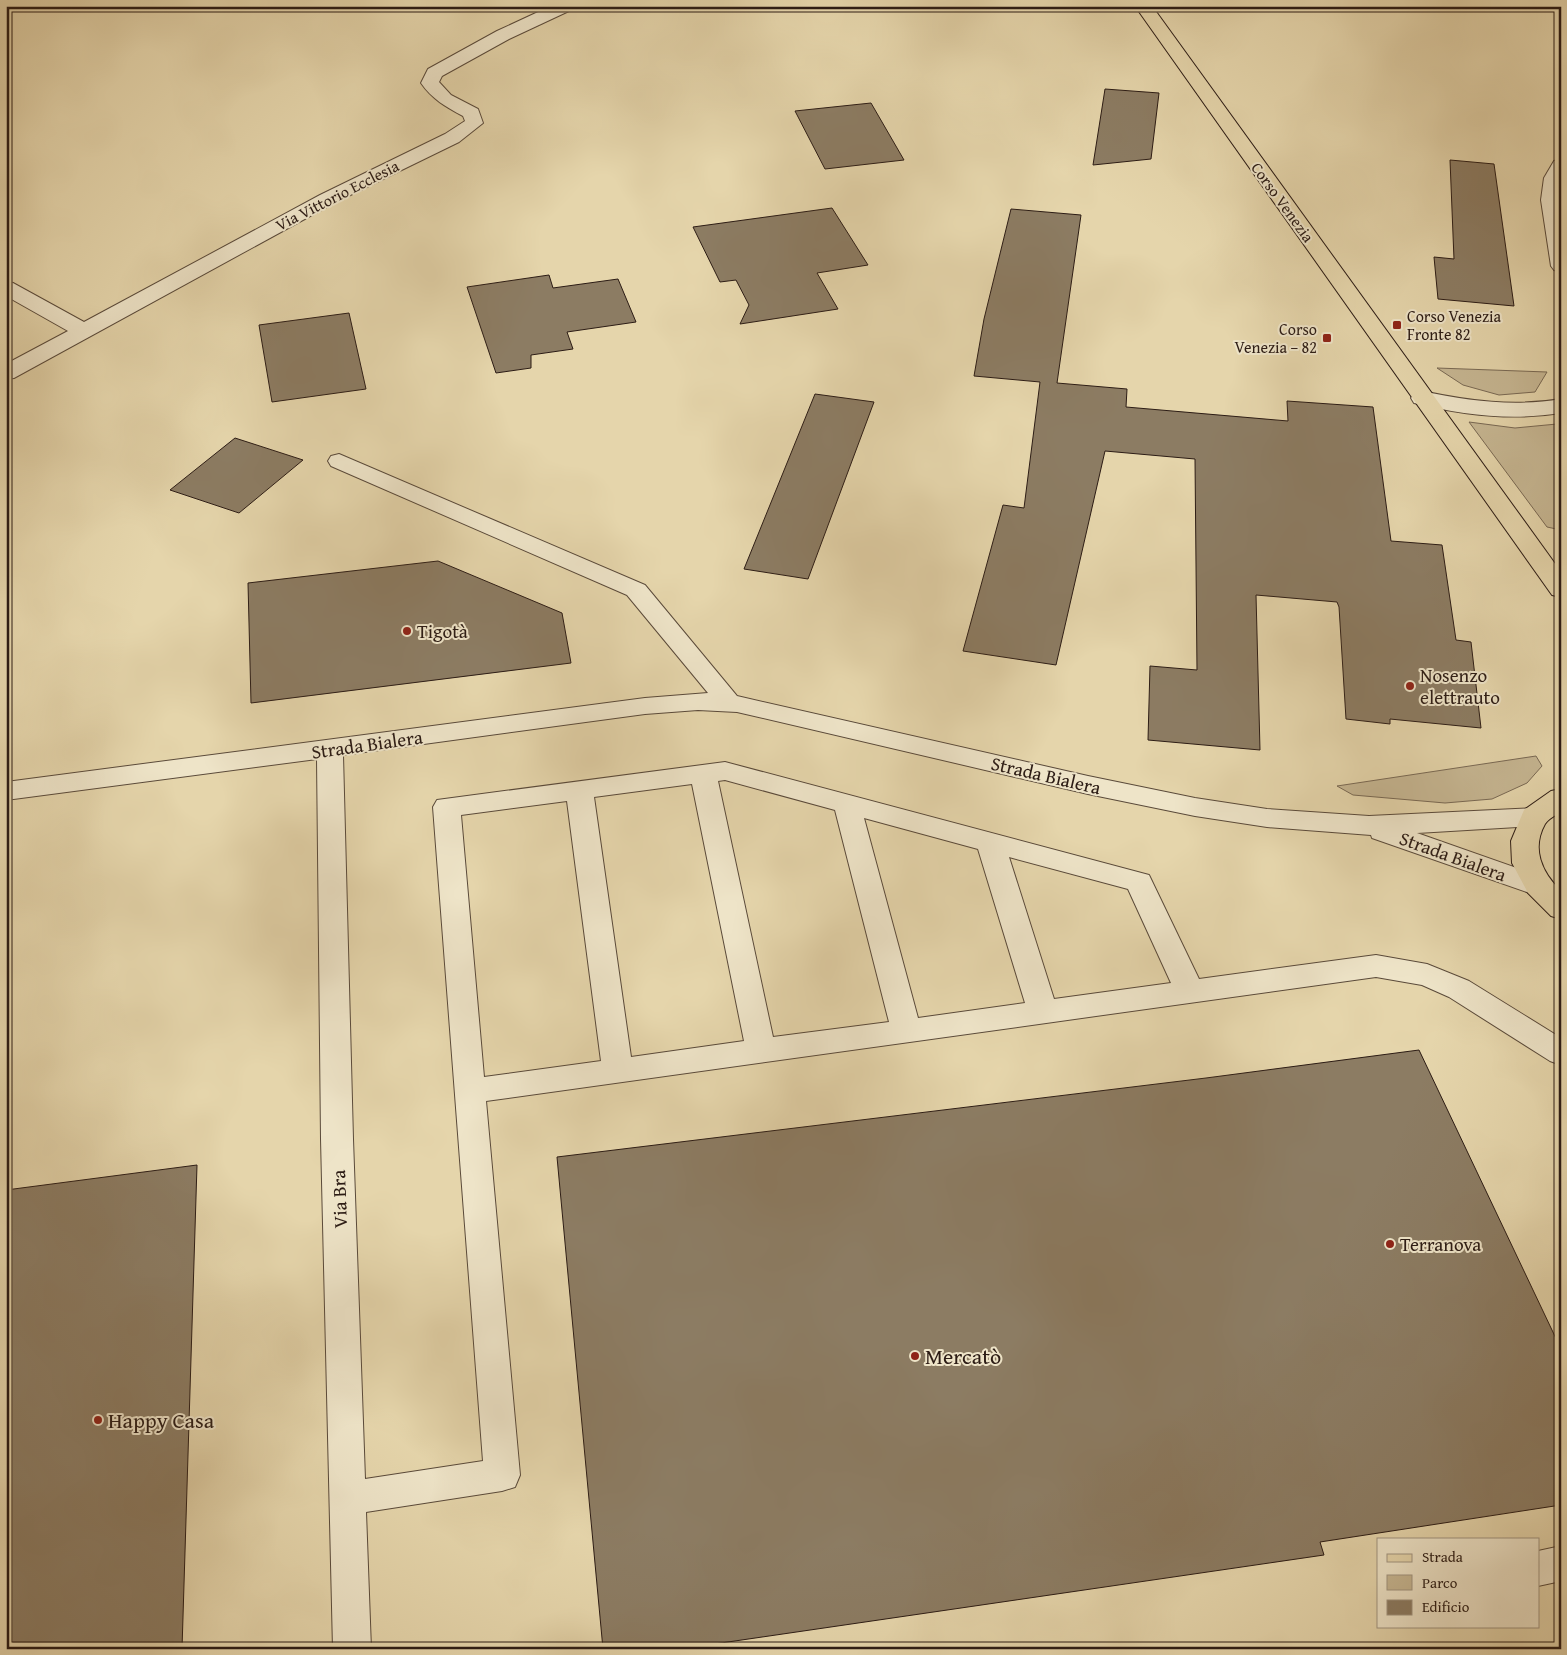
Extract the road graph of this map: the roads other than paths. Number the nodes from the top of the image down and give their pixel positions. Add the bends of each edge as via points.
1 (565, 6) edge
2 (1144, 6) edge
3 (1561, 165) edge
4 (1561, 266) edge
5 (6, 287) edge
6 (84, 331) junction
7 (6, 373) edge
8 (1422, 398) junction
9 (1561, 406) edge
10 (339, 461) dead end
11 (1561, 590) edge
12 (728, 701) junction
13 (330, 749) junction
14 (703, 774) junction
15 (579, 790) junction
16 (6, 791) edge
17 (1561, 798) edge
18 (847, 804) junction
19 (1534, 817) junction
20 (1369, 826) junction
21 (990, 842) junction
22 (1538, 886) junction
23 (1561, 909) edge
24 (1190, 992) junction
25 (1043, 1012) junction
26 (906, 1030) junction
27 (761, 1050) junction
28 (1561, 1053) edge
29 (618, 1070) junction
30 (469, 1091) junction
31 (348, 1498) junction
32 (1561, 1563) edge
33 (1540, 1568) edge
34 (352, 1649) edge

1 - 6 street, Via Vittorio Ecclesia via 434,73 430,84 446,99 472,113 474,123 452,138 327,199
2 - 8 main road, Corso Venezia
3 - 4 street via 1554,178 1551,200
5 - 6 street
6 - 7 street, Via Vittorio Ecclesia
8 - 9 street via 1461,406 1508,410 1543,410
8 - 11 main road, Corso Venezia
10 - 12 street via 636,590
12 - 13 street, Strada Bialera via 702,700 646,706
12 - 20 street, Strada Bialera via 1185,805 1267,818
13 - 16 street, Strada Bialera
13 - 31 street, Via Bra
14 - 15 street
14 - 18 street via 725,771
14 - 27 street
15 - 29 street
15 - 30 street via 447,807
17 - 19 main road
18 - 21 street
18 - 26 street
19 - 20 street, Strada Bialera
19 - 22 main road via 1525,841 1526,863
20 - 22 street, Strada Bialera
21 - 24 street via 1139,882
21 - 25 street
22 - 23 main road
24 - 25 street
24 - 28 street via 1376,966 1397,968 1427,975 1459,989
25 - 26 street
26 - 27 street
27 - 29 street
29 - 30 street
30 - 31 street via 502,1474
31 - 34 street, Via Bra
32 - 33 street

